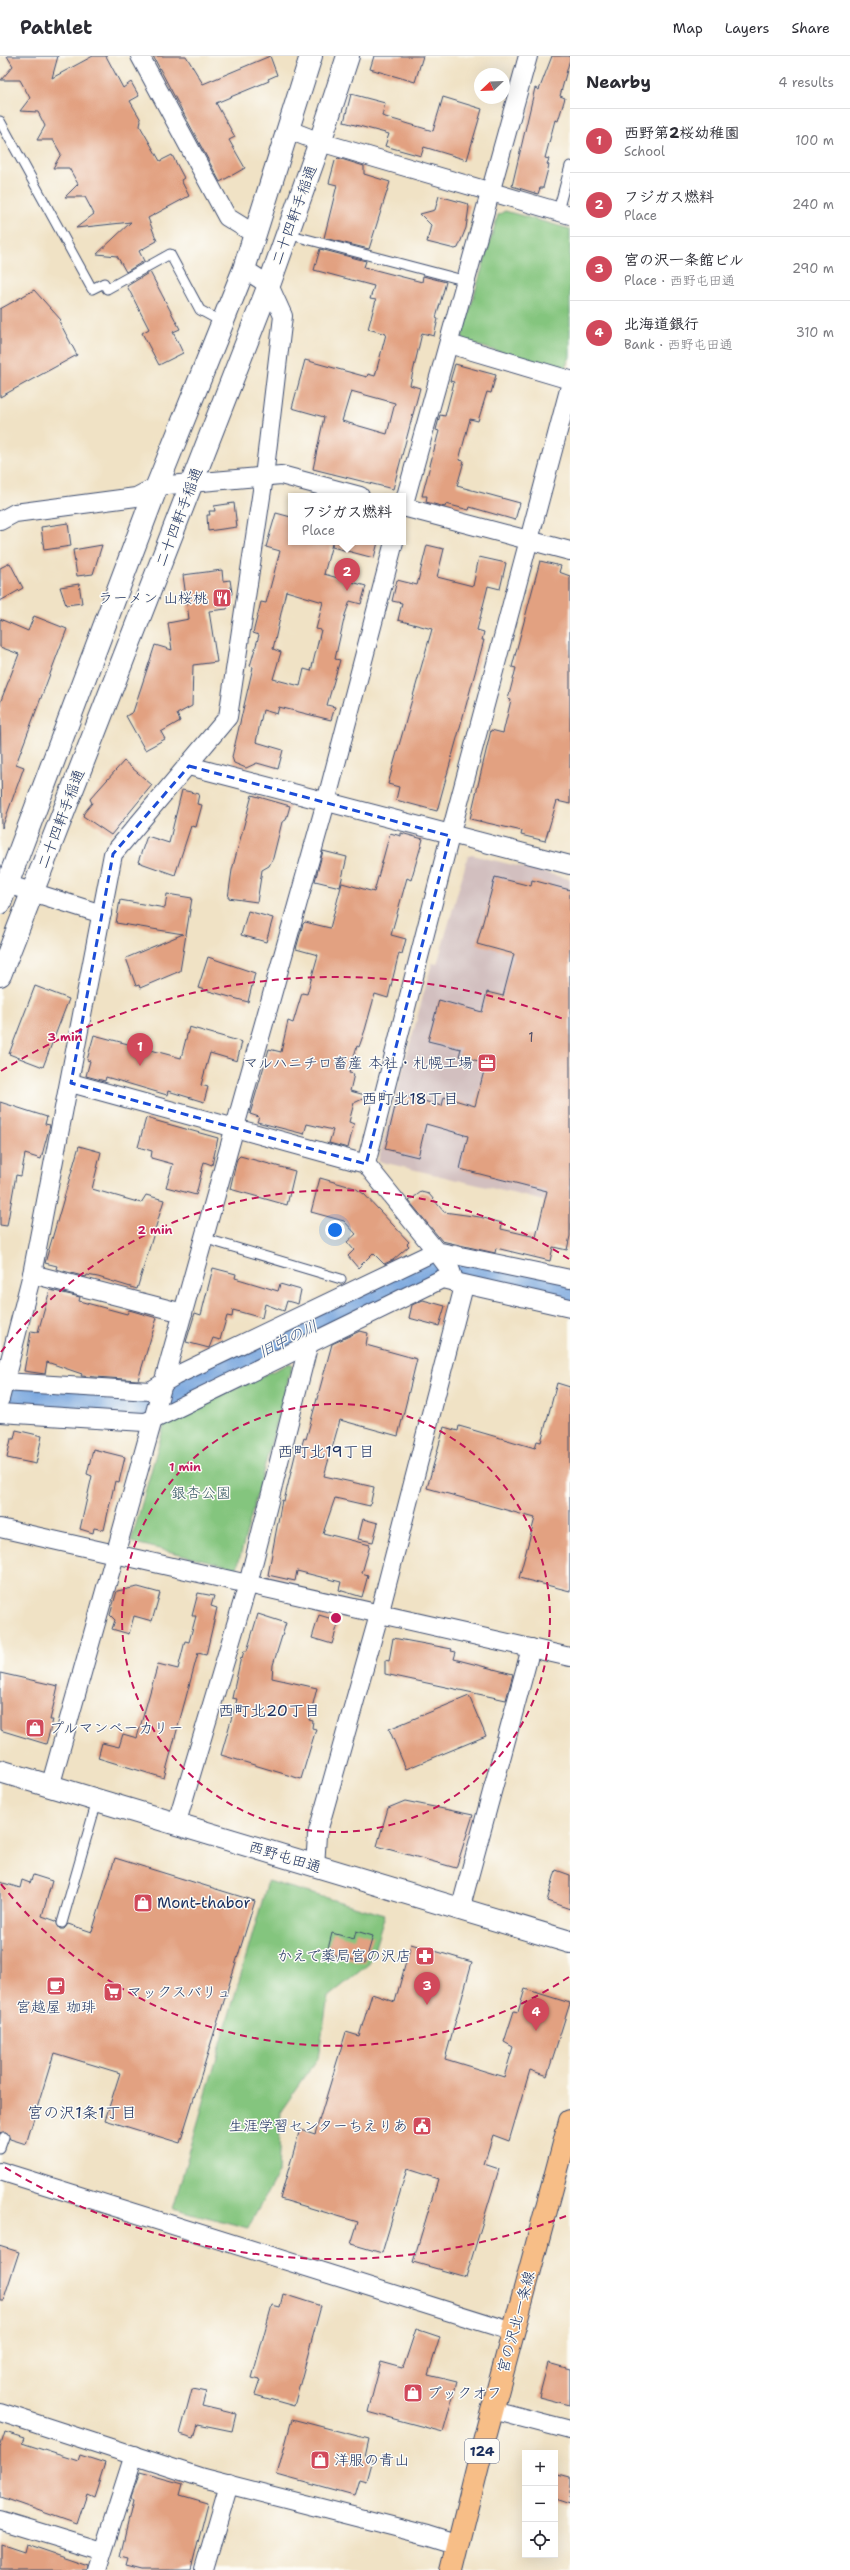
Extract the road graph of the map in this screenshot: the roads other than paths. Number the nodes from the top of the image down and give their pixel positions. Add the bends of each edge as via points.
1 (140, 56) edge
2 (311, 56) edge
3 (348, 56) edge
4 (528, 56) edge
5 (0, 121) edge
6 (289, 130) junction
7 (320, 142) junction
8 (570, 166) edge
9 (492, 192) junction
10 (564, 213) edge
11 (287, 234) junction
12 (256, 235) junction
13 (244, 269) junction
14 (467, 281) junction
15 (269, 285) junction
16 (222, 322) junction
17 (449, 344) junction
18 (570, 380) edge
19 (570, 386) edge
20 (264, 477) junction
21 (192, 483) junction
22 (157, 486) junction
23 (349, 493) edge
24 (406, 496) edge
25 (406, 508) edge
26 (0, 521) edge
27 (528, 540) junction
28 (393, 545) edge
29 (570, 551) edge
30 (189, 766) junction
31 (326, 802) junction
32 (450, 836) junction
33 (570, 865) edge
34 (2, 889) edge
35 (33, 892) junction
36 (102, 914) junction
37 (0, 975) edge
38 (70, 1083) junction
39 (235, 1129) junction
40 (366, 1164) junction
41 (203, 1238) junction
42 (449, 1270) junction
43 (32, 1274) junction
44 (341, 1279) dead end
45 (570, 1279) edge
46 (570, 1308) edge
47 (183, 1313) junction
48 (309, 1343) junction
49 (162, 1386) junction
50 (2, 1390) edge
51 (0, 1413) edge
52 (154, 1416) junction
53 (0, 1528) edge
54 (115, 1554) junction
55 (248, 1584) junction
56 (379, 1615) junction
57 (531, 1648) junction
58 (570, 1657) edge
59 (0, 1771) edge
60 (50, 1787) junction
61 (97, 1801) junction
62 (176, 1825) junction
63 (315, 1867) junction
64 (460, 1910) junction
65 (62, 1922) dead end
66 (570, 1942) edge
67 (570, 2121) edge
68 (4, 2137) dead end
69 (0, 2148) edge
70 (0, 2171) edge
71 (514, 2332) junction
72 (492, 2410) junction
73 (0, 2412) edge
74 (570, 2430) edge
75 (134, 2456) junction
76 (229, 2484) junction
77 (0, 2520) edge
78 (459, 2546) junction
79 (102, 2551) junction
80 (97, 2570) edge
81 (204, 2570) edge
82 (452, 2570) edge

1 - 12 street via 227,217
2 - 6 street, 二十四軒手稲通
3 - 7 street, 二十四軒手稲通
4 - 9 street
5 - 16 lane via 92,289 104,283 107,289 170,254 200,310
6 - 7 street
6 - 12 street, 二十四軒手稲通
7 - 9 street
7 - 11 street, 二十四軒手稲通
8 - 10 lane
9 - 10 street
9 - 14 street
11 - 14 lane
11 - 15 street, 二十四軒手稲通
12 - 13 street, 二十四軒手稲通
13 - 15 street
13 - 16 street, 二十四軒手稲通
14 - 17 street
15 - 20 street via 282,316
15 - 21 street, 二十四軒手稲通
16 - 22 street, 二十四軒手稲通
17 - 18 street
17 - 24 street
19 - 27 street
20 - 21 street
20 - 23 street via 281,475
20 - 30 street via 228,717
21 - 22 street
21 - 35 street, 二十四軒手稲通
22 - 26 street via 136,497 14,513
22 - 34 street, 二十四軒手稲通
25 - 27 street
27 - 29 street
27 - 32 street
28 - 31 street
30 - 31 street
30 - 36 street via 113,854
31 - 32 street
31 - 39 street
32 - 33 street
32 - 40 street
34 - 35 street
35 - 36 street
35 - 37 street, 二十四軒手稲通
36 - 38 street
38 - 39 street
38 - 43 street
39 - 40 street
39 - 41 street
40 - 42 street
41 - 44 lane
41 - 47 street
42 - 45 street
42 - 46 street
42 - 48 street via 442,1279
42 - 49 street
42 - 56 street
43 - 47 street
43 - 50 street
47 - 49 street
48 - 52 street
48 - 55 street
49 - 50 street via 150,1391
49 - 52 street
51 - 52 street via 144,1422
52 - 54 street
53 - 54 street
54 - 55 street
54 - 60 street
55 - 56 street
55 - 62 street
56 - 57 street
56 - 63 street via 317,1835
57 - 58 street
57 - 64 street
59 - 60 street, 西野屯田通
60 - 61 street, 西野屯田通
61 - 62 street, 西野屯田通
61 - 65 lane
62 - 63 street, 西野屯田通
63 - 64 street, 西野屯田通
64 - 66 street, 西野屯田通
67 - 71 main road, 宮の沢北一条線 / 124
68 - 69 lane
70 - 71 street
71 - 72 main road, 宮の沢北一条線 / 124
72 - 74 street
72 - 78 main road, 宮の沢北一条線 / 124
73 - 75 street
75 - 76 street
75 - 79 street
76 - 78 street via 427,2535
76 - 81 street
77 - 79 street
78 - 82 main road, 宮の沢北一条線 / 124
79 - 80 street

